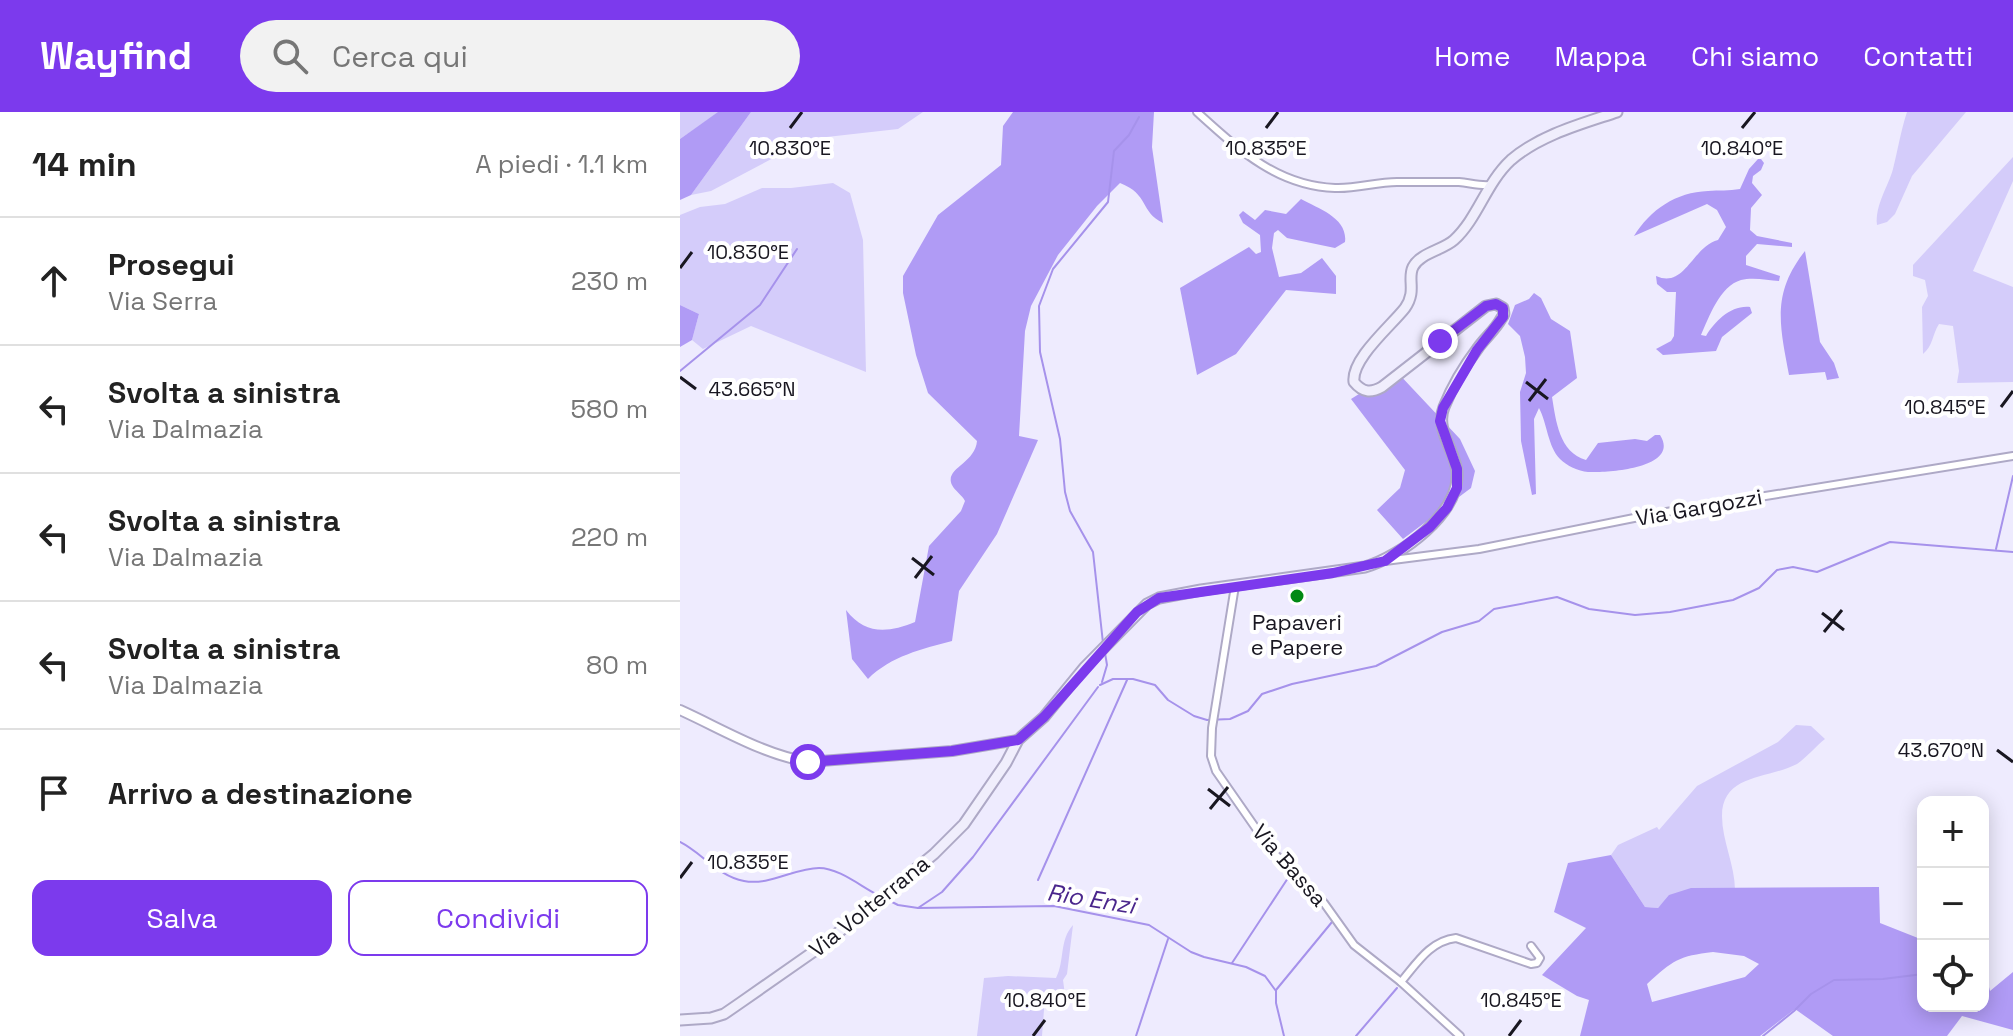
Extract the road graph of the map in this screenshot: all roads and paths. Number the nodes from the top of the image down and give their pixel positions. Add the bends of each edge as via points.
1 (1197, 112) edge
2 (1617, 112) edge
3 (1490, 185) junction
4 (2013, 456) edge
5 (1385, 561) junction
6 (1235, 586) junction
7 (680, 710) edge
8 (1018, 740) junction
9 (1531, 946) dead end
10 (1401, 982) junction
11 (680, 1020) edge
12 (1460, 1036) edge

1 - 3 street via 1252,159 1280,176 1310,185
2 - 3 main road via 1569,127 1531,147 1511,160
3 - 5 main road via 1455,239 1415,264 1406,306 1354,372 1357,386 1372,392 1486,306 1503,308 1503,317 1443,408 1440,421 1457,469 1457,488 1430,527
4 - 5 street, Via Gargozzi
5 - 6 main road, Via Volterrana
6 - 8 main road, Via Volterrana via 1159,598 1137,612
6 - 10 street, Via Bassa via 1212,728 1216,771 1271,850 1324,903 1354,945
7 - 8 street via 763,749 808,762 952,751
8 - 11 main road, Via Volterrana via 964,824 934,854 823,945 724,1014
9 - 10 street via 1540,958 1537,963 1445,939 1434,944
10 - 12 street, Via Bassa

